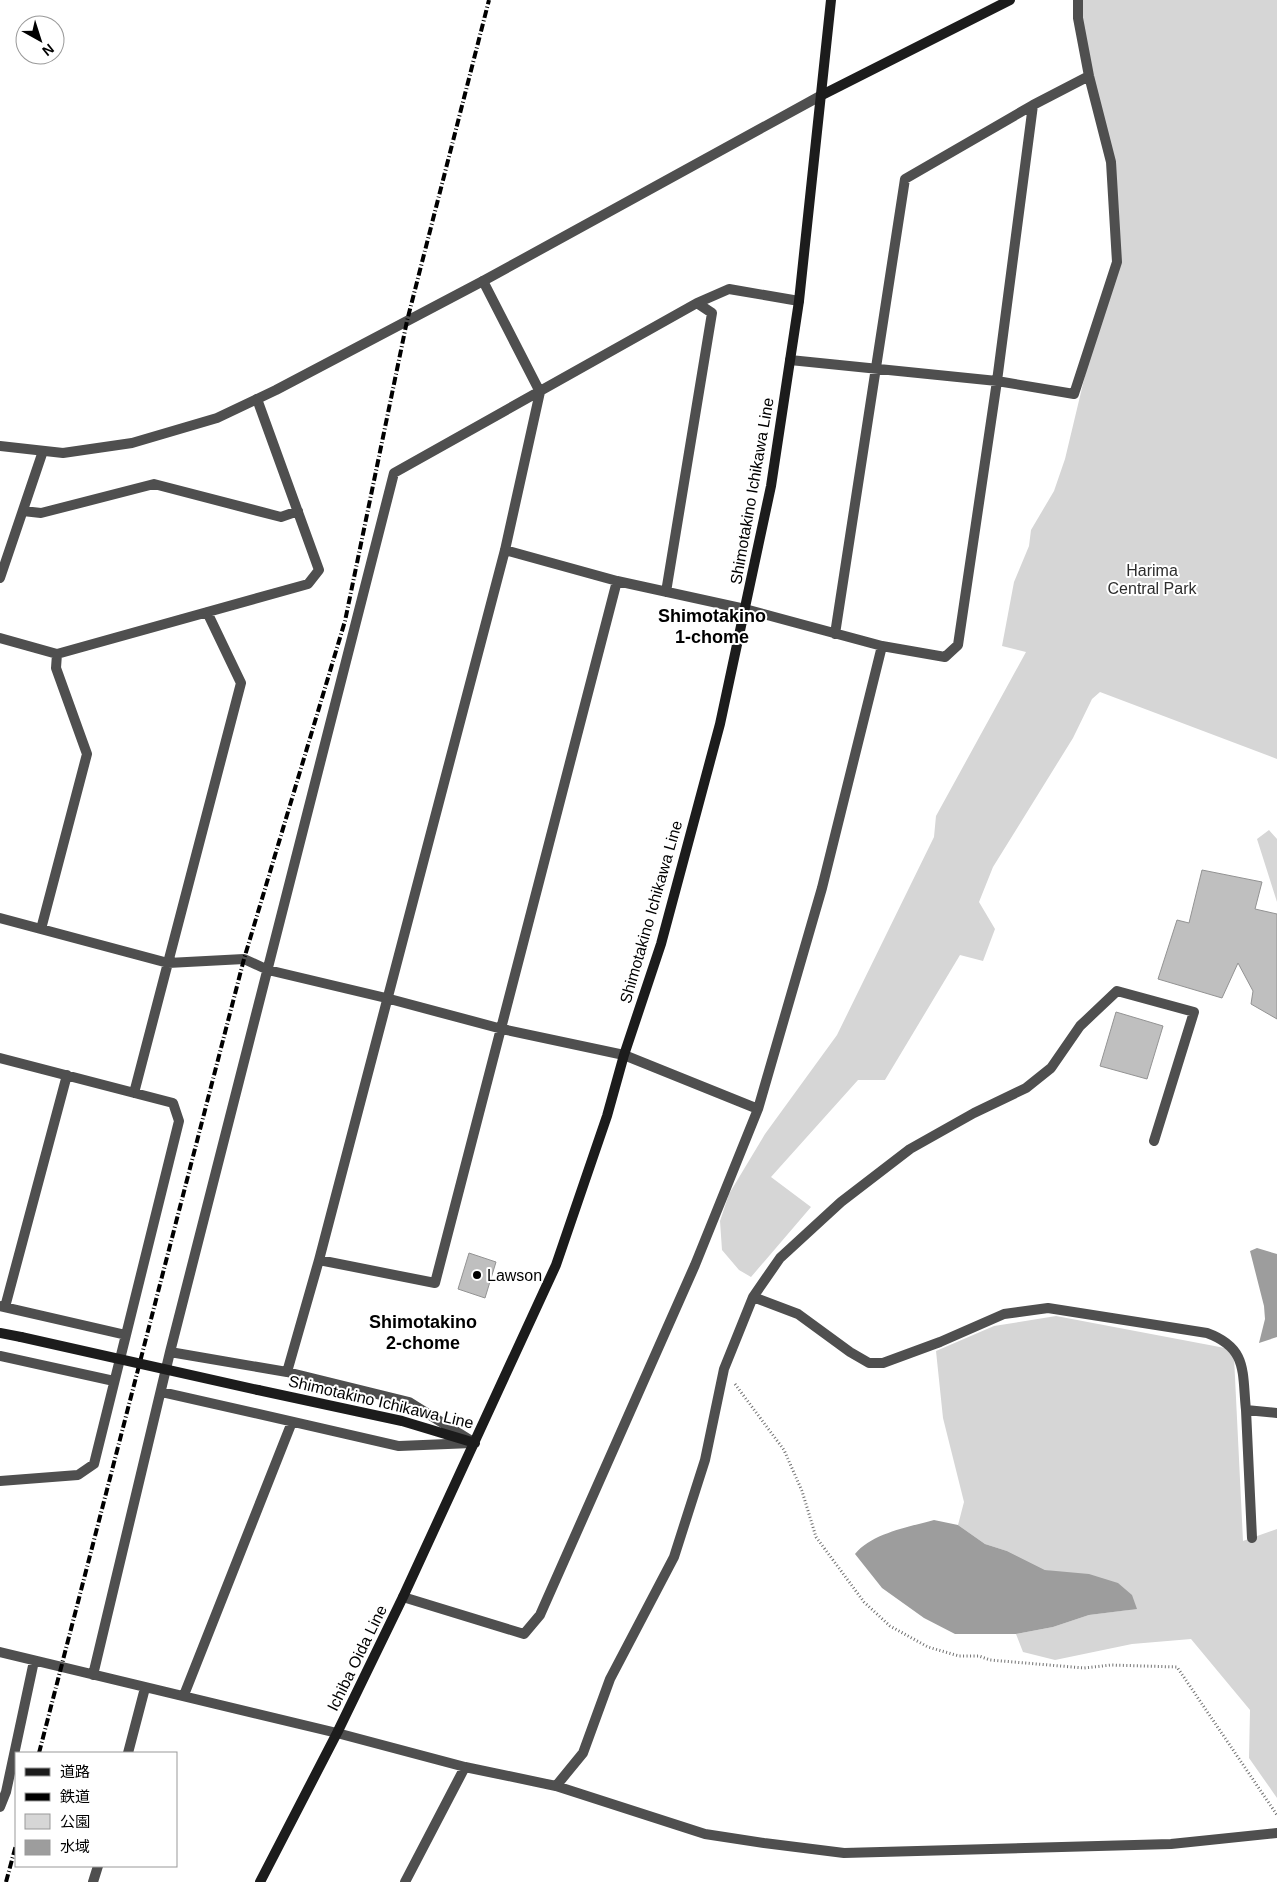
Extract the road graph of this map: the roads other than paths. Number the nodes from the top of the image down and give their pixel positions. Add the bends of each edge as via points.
1 (831, 0) edge
2 (1010, 0) edge
3 (1078, 0) edge
4 (1089, 76) junction
5 (822, 95) junction
6 (1033, 105) junction
7 (483, 281) junction
8 (799, 301) junction
9 (697, 303) junction
10 (790, 360) junction
11 (876, 369) junction
12 (997, 381) junction
13 (540, 392) junction
14 (257, 399) junction
15 (0, 446) edge
16 (43, 451) junction
17 (22, 511) junction
18 (298, 511) junction
19 (505, 550) junction
20 (0, 578) edge
21 (617, 581) junction
22 (666, 592) junction
23 (745, 609) junction
24 (207, 612) junction
25 (835, 634) junction
26 (0, 638) edge
27 (882, 646) junction
28 (57, 654) junction
29 (0, 918) edge
30 (42, 929) junction
31 (168, 963) junction
32 (268, 970) junction
33 (386, 998) junction
34 (502, 1029) junction
35 (624, 1055) junction
36 (0, 1058) edge
37 (67, 1075) junction
38 (134, 1093) junction
39 (758, 1109) junction
40 (1154, 1141) dead end
41 (319, 1260) junction
42 (753, 1297) junction
43 (3, 1306) edge
44 (0, 1332) edge
45 (126, 1335) junction
46 (170, 1352) junction
47 (0, 1356) edge
48 (287, 1372) junction
49 (114, 1381) junction
50 (162, 1392) junction
51 (1246, 1410) junction
52 (1277, 1412) edge
53 (292, 1422) junction
54 (475, 1443) junction
55 (0, 1481) edge
56 (1252, 1538) dead end
57 (403, 1597) junction
58 (0, 1652) edge
59 (34, 1661) junction
60 (93, 1675) junction
61 (146, 1688) junction
62 (184, 1695) junction
63 (337, 1733) junction
64 (128, 1752) edge
65 (466, 1767) junction
66 (556, 1786) junction
67 (0, 1807) edge
68 (1277, 1833) edge
69 (98, 1867) edge
70 (93, 1882) edge
71 (260, 1882) edge
72 (406, 1882) edge

1 - 5 main road
2 - 5 main road
3 - 4 street via 1078,18
4 - 6 street
4 - 12 street via 1111,162 1117,262 1074,394
5 - 7 street
5 - 8 main road, Shimotakino Ichikawa Line
6 - 11 street via 905,179
6 - 12 street
7 - 13 street
7 - 14 street
8 - 9 street via 729,289
8 - 10 main road, Shimotakino Ichikawa Line
9 - 13 street
9 - 22 street via 712,312
10 - 11 street
10 - 23 main road, Shimotakino Ichikawa Line via 771,486
11 - 12 street
11 - 25 street
12 - 27 street via 958,645 945,657
13 - 19 street
13 - 32 street via 394,474
14 - 16 street via 217,418 132,443 63,453
14 - 18 street
15 - 16 street
16 - 17 street
17 - 18 street via 41,514 154,484 281,517
17 - 20 street
18 - 24 street via 319,570 308,584
19 - 21 street
19 - 33 street
21 - 22 street
21 - 34 street
22 - 23 street
23 - 25 street
23 - 35 main road, Shimotakino Ichikawa Line via 720,724 666,924
24 - 28 street
24 - 31 street via 242,684
25 - 27 street
26 - 28 street
27 - 39 street via 822,888
28 - 30 street via 56,668 87,754
29 - 30 street
30 - 31 street
31 - 32 street via 244,959
31 - 38 street
32 - 33 street
32 - 46 street
33 - 34 street
33 - 41 street
34 - 35 street
34 - 41 street via 435,1283
35 - 39 street
35 - 54 main road, Shimotakino Ichikawa Line via 607,1116 556,1265
36 - 37 street
37 - 38 street
37 - 43 street
38 - 45 street via 173,1103 179,1120
39 - 57 street via 695,1265 540,1615 524,1634
40 - 42 street via 1194,1012 1118,991 1080,1026 1052,1068 1026,1088 910,1149 864,1184 780,1258
41 - 48 street
42 - 51 street via 798,1314 869,1363 883,1363 1004,1314 1048,1308 1207,1333 1224,1340 1240,1357
42 - 66 street via 724,1369 705,1460 674,1557 610,1679 583,1753
43 - 45 street
44 - 54 main road, Shimotakino Ichikawa Line, bridge via 402,1421
45 - 49 street
46 - 48 street
46 - 50 street
47 - 49 street
48 - 54 street via 410,1402
49 - 55 street via 94,1464 78,1475
50 - 53 street
50 - 60 street
51 - 52 street
51 - 56 street
53 - 54 street via 399,1446
53 - 62 street
54 - 57 main road, Ichiba Oida Line
57 - 63 main road, Ichiba Oida Line
58 - 59 street
59 - 60 street
59 - 67 street
60 - 61 street
61 - 62 street
61 - 64 street
62 - 63 street
63 - 65 street
63 - 71 main road, Ichiba Oida Line
65 - 66 street
65 - 72 street
66 - 68 street via 705,1834 844,1853 1171,1844
69 - 70 street

